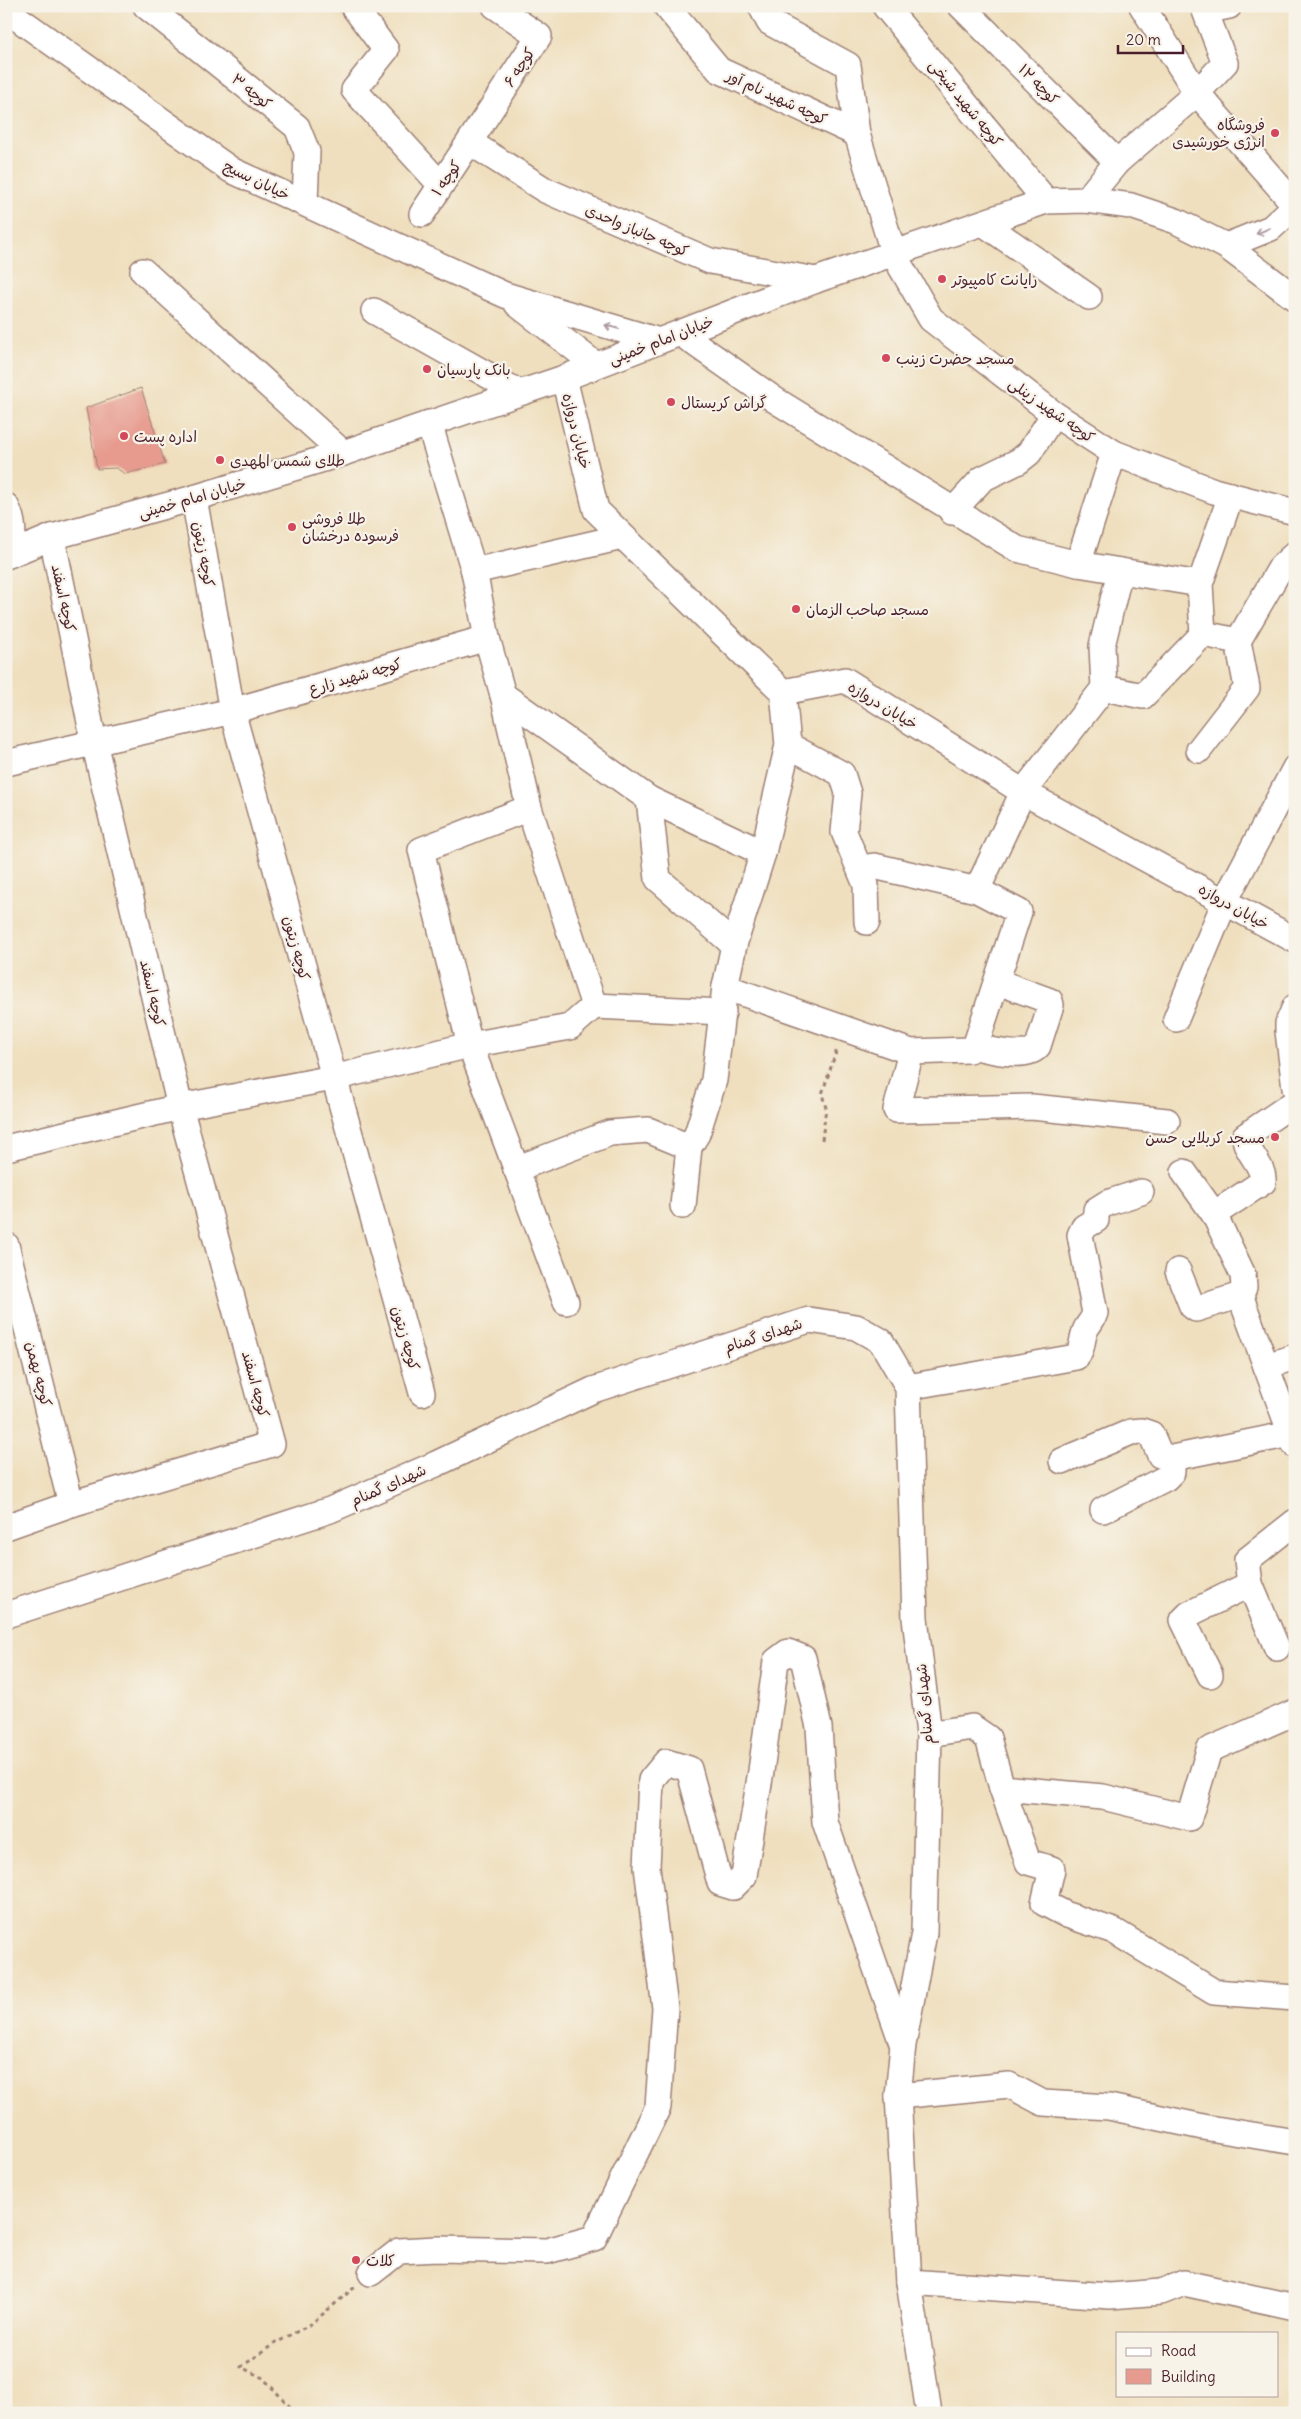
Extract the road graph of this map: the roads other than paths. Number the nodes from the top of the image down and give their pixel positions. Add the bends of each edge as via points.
1 (146, 6) edge
2 (353, 6) edge
3 (495, 6) edge
4 (666, 6) edge
5 (761, 6) edge
6 (884, 6) edge
7 (961, 6) edge
8 (1142, 6) edge
9 (1229, 6) edge
10 (12, 13) edge
11 (1197, 93) junction
12 (857, 134) junction
13 (470, 143) junction
14 (1117, 162) junction
15 (440, 184) junction
16 (1086, 200) junction
17 (1046, 201) junction
18 (305, 202) junction
19 (1295, 205) edge
20 (422, 214) dead end
21 (983, 223) junction
22 (1226, 246) junction
23 (894, 255) junction
24 (143, 271) dead end
25 (816, 280) junction
26 (505, 295) junction
27 (1089, 297) dead end
28 (1295, 298) edge
29 (374, 311) dead end
30 (669, 337) junction
31 (596, 365) junction
32 (564, 378) junction
33 (518, 392) junction
34 (1054, 414) junction
35 (430, 423) junction
36 (343, 453) junction
37 (1114, 453) junction
38 (1231, 495) junction
39 (194, 498) junction
40 (6, 506) edge
41 (952, 512) junction
42 (1295, 512) edge
43 (52, 537) junction
44 (622, 537) junction
45 (1295, 554) edge
46 (8, 555) edge
47 (1078, 564) junction
48 (474, 571) junction
49 (1120, 571) junction
50 (1200, 584) junction
51 (1203, 634) junction
52 (487, 638) junction
53 (1238, 640) junction
54 (1104, 688) junction
55 (783, 692) junction
56 (503, 695) junction
57 (232, 711) junction
58 (94, 742) junction
59 (788, 745) junction
60 (1199, 750) dead end
61 (6, 763) edge
62 (1295, 768) edge
63 (1024, 792) junction
64 (649, 799) junction
65 (529, 808) junction
66 (763, 853) junction
67 (861, 872) junction
68 (977, 890) junction
69 (1225, 901) junction
70 (867, 922) dead end
71 (1295, 940) edge
72 (734, 944) junction
73 (998, 982) junction
74 (725, 987) junction
75 (594, 1006) junction
76 (1295, 1007) edge
77 (723, 1012) junction
78 (1176, 1019) dead end
79 (470, 1045) junction
80 (975, 1048) junction
81 (911, 1052) junction
82 (333, 1078) junction
83 (1295, 1088) edge
84 (1295, 1102) edge
85 (180, 1107) junction
86 (1167, 1121) dead end
87 (689, 1146) junction
88 (6, 1148) edge
89 (516, 1169) junction
90 (1184, 1172) dead end
91 (1141, 1192) dead end
92 (683, 1206) dead end
93 (1214, 1214) junction
94 (6, 1245) edge
95 (1178, 1271) dead end
96 (1241, 1295) junction
97 (566, 1302) dead end
98 (1295, 1357) edge
99 (1266, 1366) junction
100 (908, 1387) junction
101 (422, 1393) dead end
102 (1293, 1440) edge
103 (1172, 1458) junction
104 (1062, 1461) dead end
105 (71, 1504) junction
106 (1103, 1510) dead end
107 (1295, 1522) edge
108 (6, 1527) edge
109 (1250, 1584) junction
110 (6, 1615) edge
111 (1277, 1648) dead end
112 (1210, 1676) dead end
113 (1295, 1712) edge
114 (929, 1734) junction
115 (1002, 1788) junction
116 (1295, 1998) edge
117 (903, 2045) junction
118 (898, 2096) junction
119 (1295, 2142) edge
120 (371, 2273) road end
121 (909, 2282) junction
122 (1295, 2307) edge
123 (929, 2413) edge

1 - 18 street, کوچه ۳ via 297,127 307,152
2 - 15 street via 386,50 354,90
3 - 13 street, کوچه ۶ via 540,36
4 - 12 street, کوچه شهید نام آور via 719,70
5 - 12 street via 769,22 848,65
6 - 17 street, کوچه شهید شیخی
7 - 14 street, کوچه ۱۲
8 - 11 street
9 - 11 street via 1205,12 1225,63
10 - 18 street, خیابان بسیج via 231,170
11 - 14 street
11 - 19 street
12 - 23 street
13 - 15 street, کوچه ۱
13 - 25 street, کوچه جانباز واحدی via 545,190 710,261
14 - 16 street
15 - 20 street, کوچه ۱
16 - 17 street, خیابان امام خمینی
16 - 22 street, خیابان امام خمینی via 1131,206 1176,221
17 - 21 street, خیابان امام خمینی
18 - 26 street, خیابان بسیج
19 -> 22 street via 1271,228
21 - 23 street, خیابان امام خمینی
21 - 27 street
22 - 28 street, خیابان امام خمینی
23 - 25 street, خیابان امام خمینی
23 - 34 street, کوچه شهید زینلی via 931,319
24 - 36 street
25 - 30 street, خیابان امام خمینی
30 -> 26 street, خیابان بسیج
26 - 31 street, خیابان بسیج
29 - 33 street
30 - 31 street, خیابان امام خمینی
30 - 41 street, خیابان بسیج
31 - 32 street, خیابان امام خمینی
32 - 33 street, خیابان امام خمینی
32 - 44 street, خیابان دروازه via 596,510
33 - 35 street, خیابان امام خمینی
34 - 37 street, کوچه شهید زینلی
34 - 41 street via 1029,453 982,479
35 - 36 street, خیابان امام خمینی
35 - 48 street
36 - 39 street, خیابان امام خمینی
37 - 38 street, کوچه شهید زینلی
37 - 47 street
38 - 42 street, کوچه شهید زینلی
38 - 50 street
39 - 43 street, خیابان امام خمینی
39 - 57 street, کوچه زیتون
40 - 46 street via 12,517 14,537
41 - 47 street, خیابان بسیج via 1017,549
43 - 46 street, خیابان امام خمینی
43 - 58 street, کوچه اسفند
44 - 48 street
44 - 55 street, خیابان دروازه
45 - 53 street via 1281,567
47 - 49 street, خیابان بسیج
48 - 52 street
49 - 50 street, خیابان بسیج
49 - 54 street via 1102,646
50 - 51 street
51 - 53 street
51 - 54 street via 1143,696
52 - 56 street
52 - 57 street, کوچه شهید زارع
53 - 60 street via 1247,688
54 - 63 street
55 - 59 street
55 - 63 street, خیابان دروازه via 845,680
56 - 64 street
56 - 65 street
57 - 58 street, کوچه شهید زارع
57 - 82 street, کوچه زیتون
58 - 61 street, کوچه شهید زارع
58 - 85 street, کوچه اسفند
59 - 66 street
59 - 67 street via 842,774 848,794 844,832
62 - 69 street
63 - 68 street
63 - 69 street, خیابان دروازه
64 - 66 street
64 - 72 street via 658,879
65 - 75 street
65 - 79 street via 421,850
66 - 72 street
67 - 68 street via 874,866
67 - 70 street via 866,885
68 - 73 street via 1019,912
69 - 71 street, خیابان دروازه
69 - 78 street
72 - 74 street
73 - 80 street
73 - 80 street via 1050,1001 1038,1046 1034,1052 1025,1054
74 - 77 street
74 - 81 street
75 - 77 street
75 - 79 street via 570,1027
76 - 83 street via 1288,1023
77 - 87 street via 714,1080 697,1134
79 - 82 street
79 - 89 street
80 - 81 street
81 - 86 street via 896,1110 1032,1107
82 - 85 street
82 - 101 street, کوچه زیتون
84 - 93 street via 1245,1136 1248,1150 1264,1175 1263,1182
85 - 88 street
85 - 105 street, کوچه اسفند via 272,1444
87 - 89 street via 648,1130 610,1133
87 - 92 street
89 - 97 street
90 - 93 street
91 - 100 street via 1096,1210 1096,1220 1084,1227 1080,1235 1095,1313 1093,1321 1086,1327 1080,1353 1076,1357
93 - 96 street via 1243,1275
94 - 105 street, کوچه بهمن
95 - 96 street via 1196,1309
96 - 99 street
98 - 99 street
99 - 102 street
100 - 110 street, شهدای گمنام via 881,1341 856,1327 808,1320 593,1390 330,1510
100 - 114 street, شهدای گمنام via 915,1618
102 - 103 street
103 - 104 street via 1160,1455 1151,1434 1142,1431 1131,1432
103 - 106 street via 1172,1472 1166,1478
105 - 108 street
107 - 109 street via 1247,1560
109 - 111 street
109 - 112 street via 1188,1614 1183,1620
113 - 115 street via 1208,1750 1189,1818 1102,1797
114 - 115 street via 972,1727 988,1738
114 - 117 street, شهدای گمنام via 924,1932
115 - 116 street via 1028,1862 1052,1869 1044,1903 1067,1915 1114,1931 1214,1992
117 - 118 street, شهدای گمنام
117 - 120 street via 825,1822 818,1728 803,1658 788,1652 776,1661 744,1876 733,1887 720,1884 689,1769 666,1762 651,1780 647,1867 665,2008 658,2107 594,2238 547,2251 437,2249 399,2252
118 - 119 street via 1009,2085 1044,2103 1109,2107
118 - 121 street, شهدای گمنام
121 - 122 street via 1110,2296 1161,2292 1184,2283
121 - 123 street, شهدای گمنام

